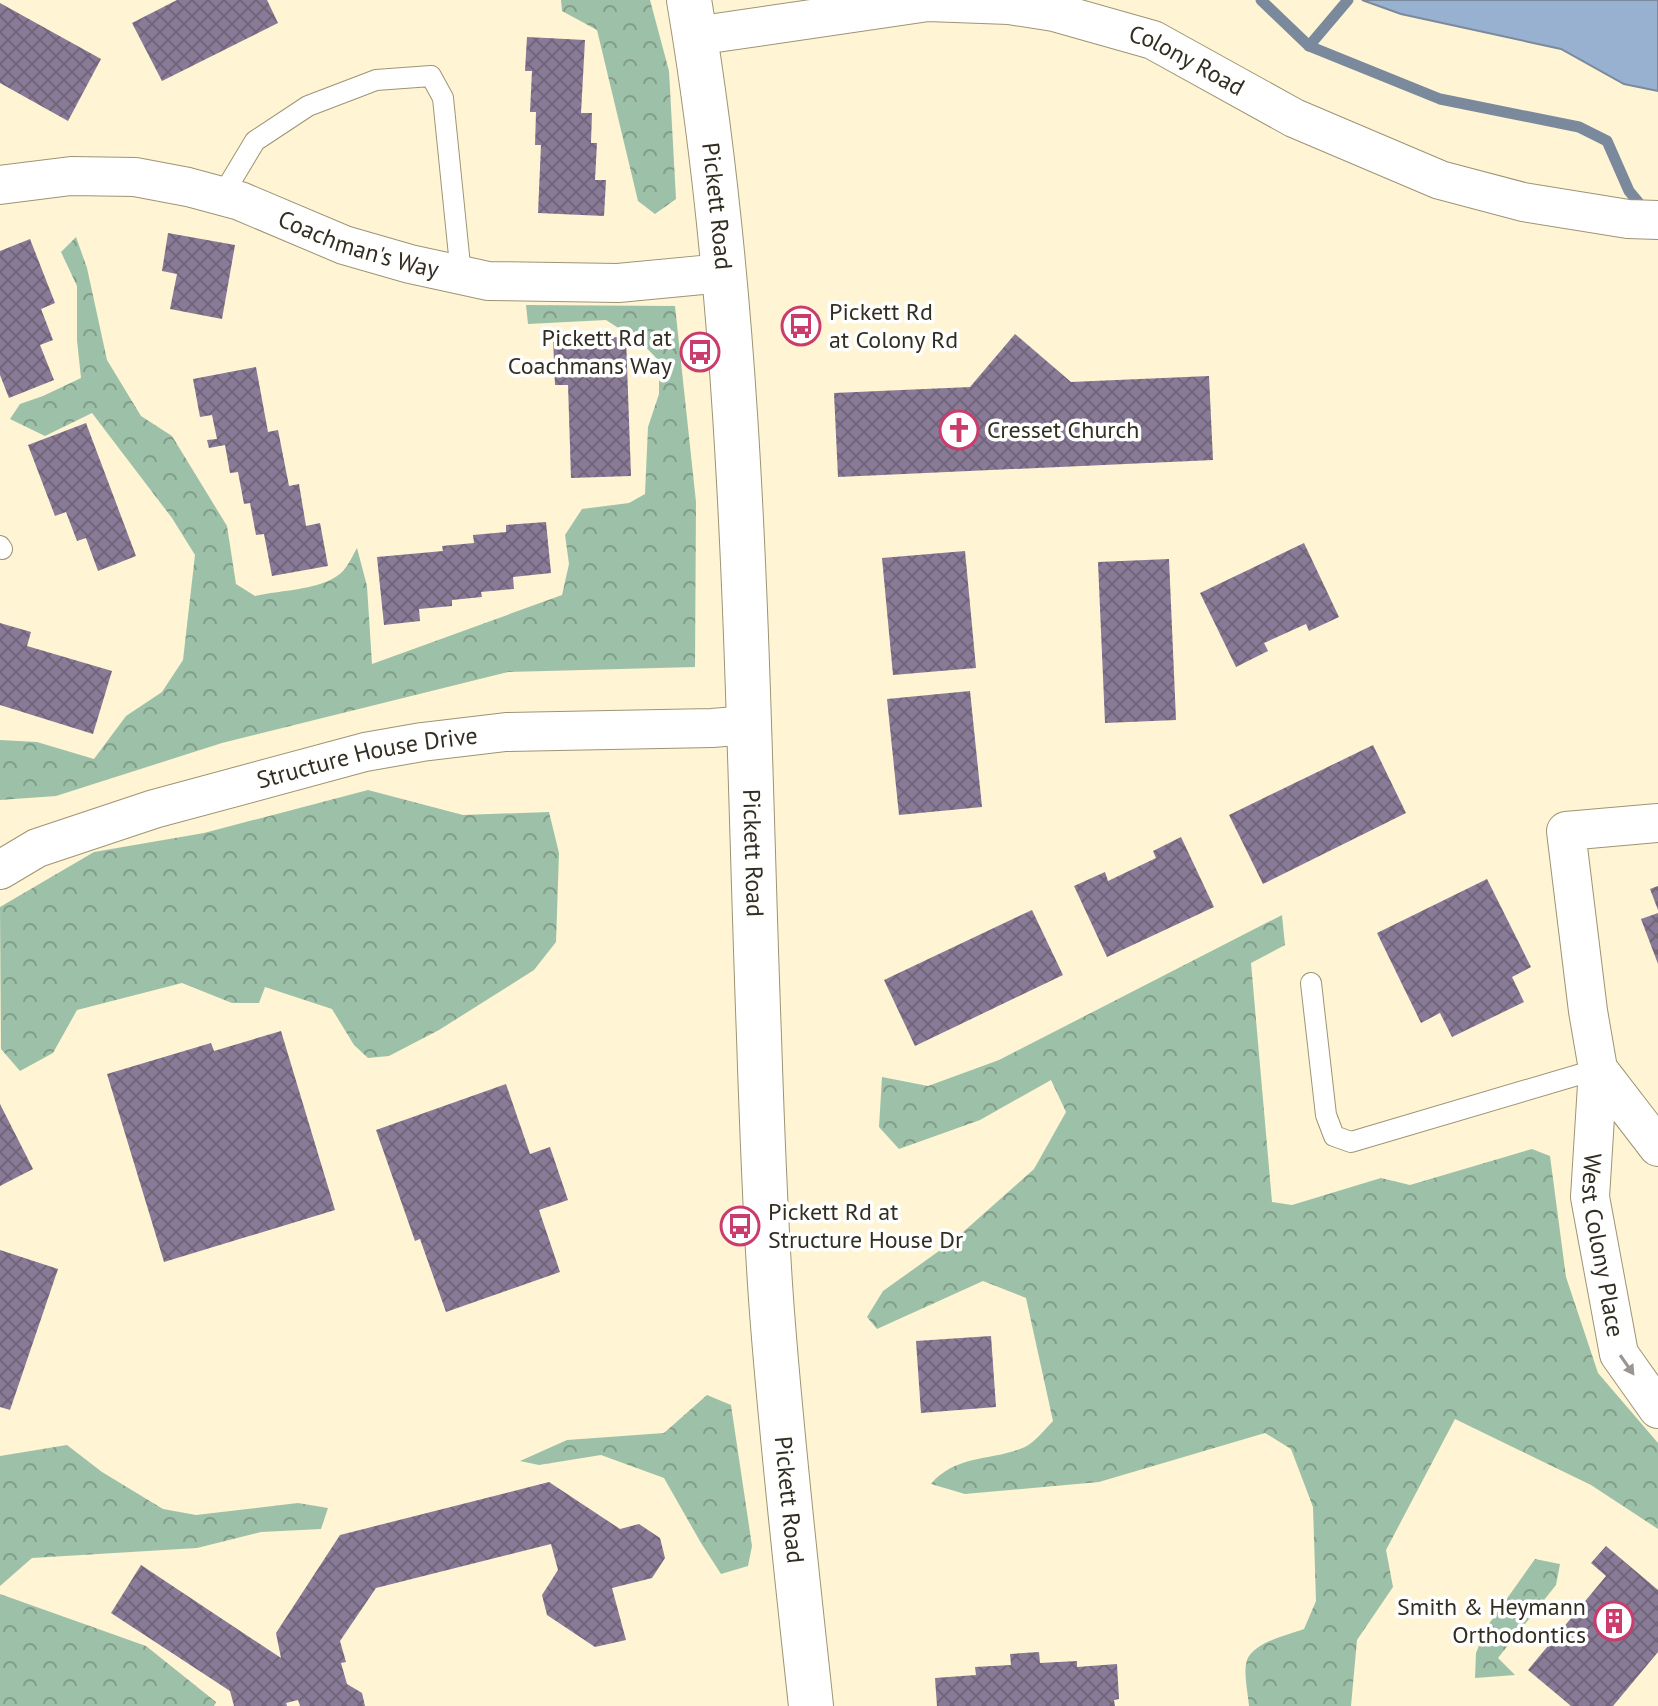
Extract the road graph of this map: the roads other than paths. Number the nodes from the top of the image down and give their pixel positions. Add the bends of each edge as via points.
1 (692, 18) edge
2 (0, 185) edge
3 (222, 196) junction
4 (1658, 220) edge
5 (723, 273) junction
6 (461, 275) junction
7 (749, 725) junction
8 (1658, 823) edge
9 (0, 870) edge
10 (1311, 983) dead end
11 (1598, 1069) junction
12 (1658, 1147) edge
13 (1658, 1409) edge
14 (811, 1706) edge

1 - 4 street, Colony Road via 928,2 1054,12 1153,40 1294,118 1440,180 1523,202
1 - 5 street, Pickett Road
2 - 3 street, Coachman's Way via 71,176 135,177
3 - 6 street, Coachman's Way via 344,245
3 - 6 lane via 255,141 308,106 376,80 431,76 443,98
5 - 6 street, Coachman's Way via 559,284
5 - 7 street, Pickett Road
7 - 9 street, Structure House Drive via 506,732 365,752 154,809 37,848
7 - 14 street, Pickett Road via 771,1307
8 - 11 street, West Colony Place via 1566,831
10 - 11 lane via 1326,1115 1334,1136 1351,1142
11 - 12 street, West Colony Place
11 -> 13 street, West Colony Place via 1590,1197 1619,1354

